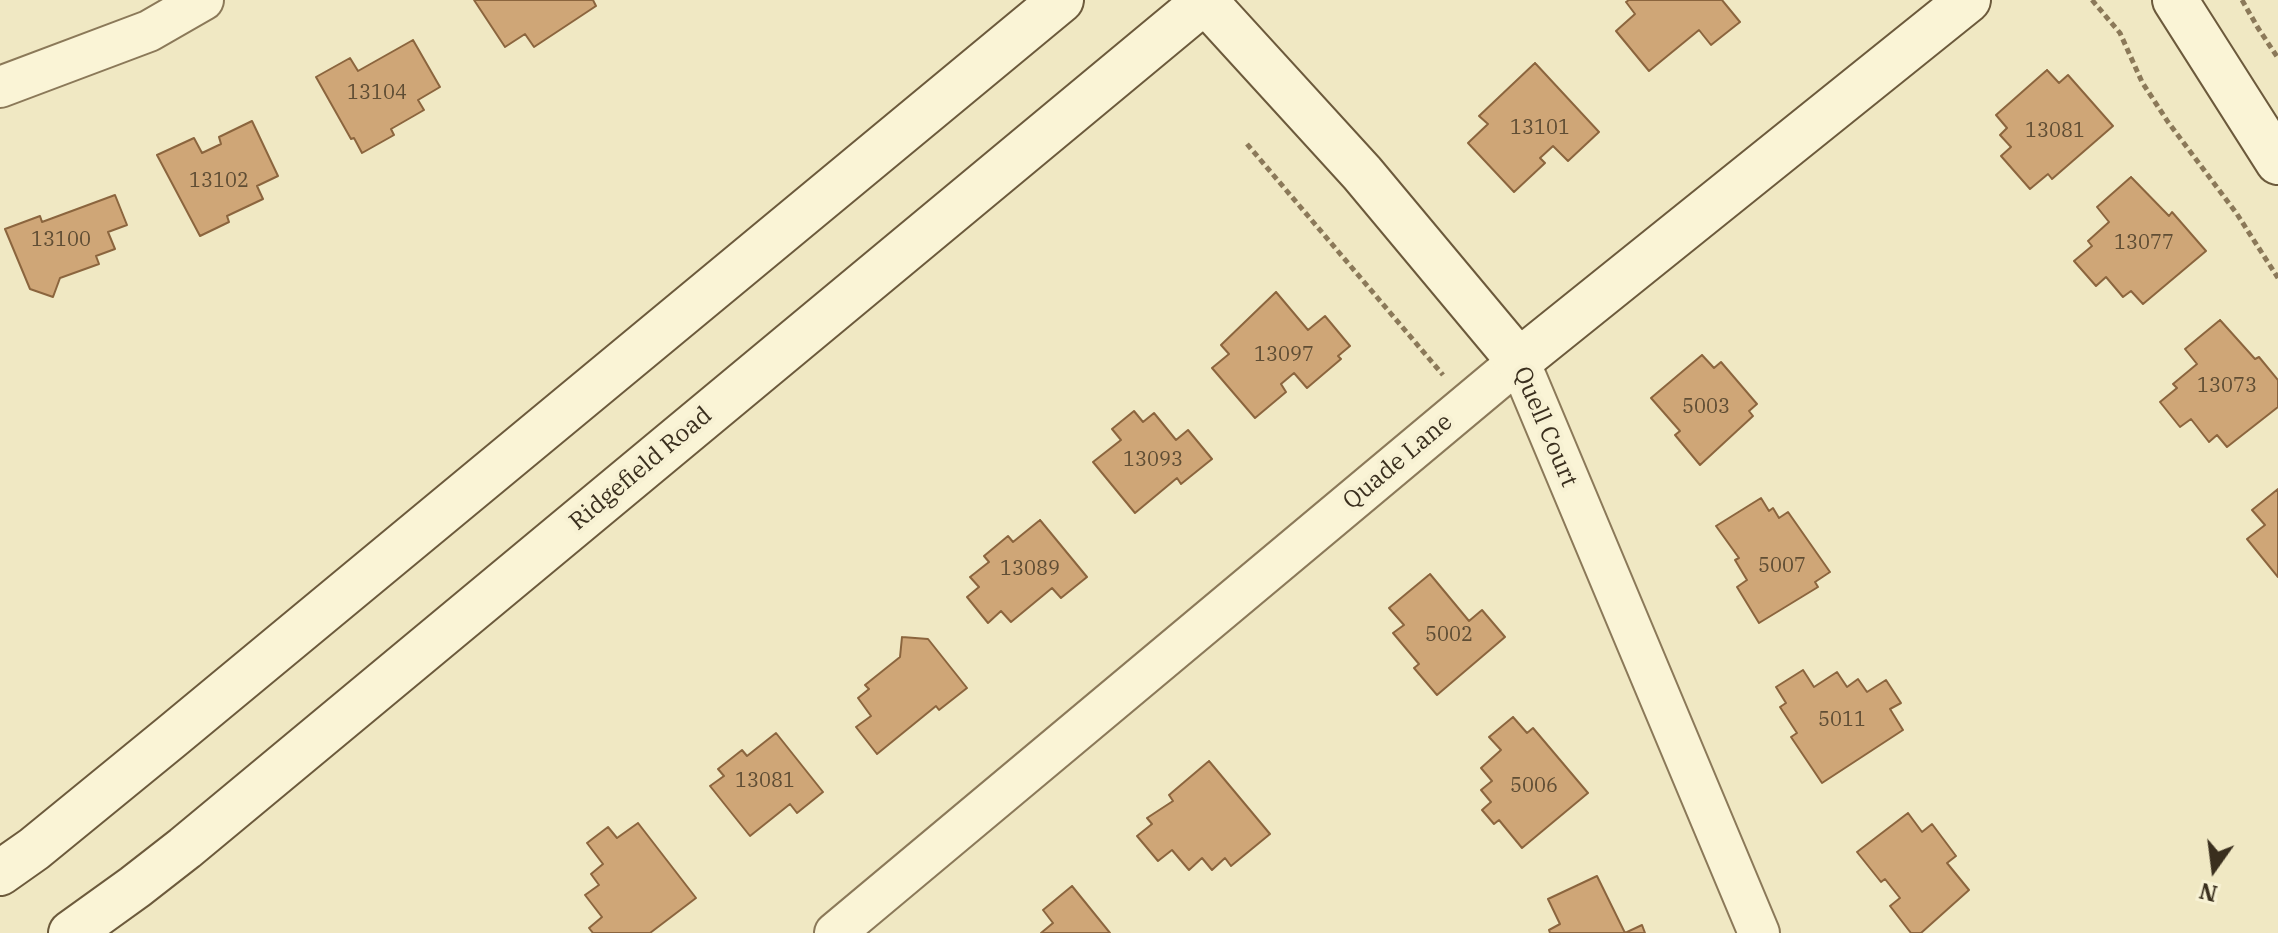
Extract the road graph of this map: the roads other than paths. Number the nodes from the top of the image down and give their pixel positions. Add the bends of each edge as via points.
1 (203, 0) edge
2 (1061, 0) edge
3 (1205, 0) edge
4 (1968, 0) edge
5 (2175, 0) edge
6 (0, 87) edge
7 (2278, 162) edge
8 (1519, 361) junction
9 (0, 873) edge
10 (839, 932) edge
11 (71, 933) edge
12 (1759, 933) edge

1 - 6 street via 149,31
2 - 9 main road via 196,717
3 - 8 main road, Quell Court via 1362,173
3 - 11 main road, Ridgefield Road via 197,838
4 - 8 main road, Quade Lane
5 - 7 main road
8 - 10 street, Quade Lane
8 - 12 street, Quell Court

